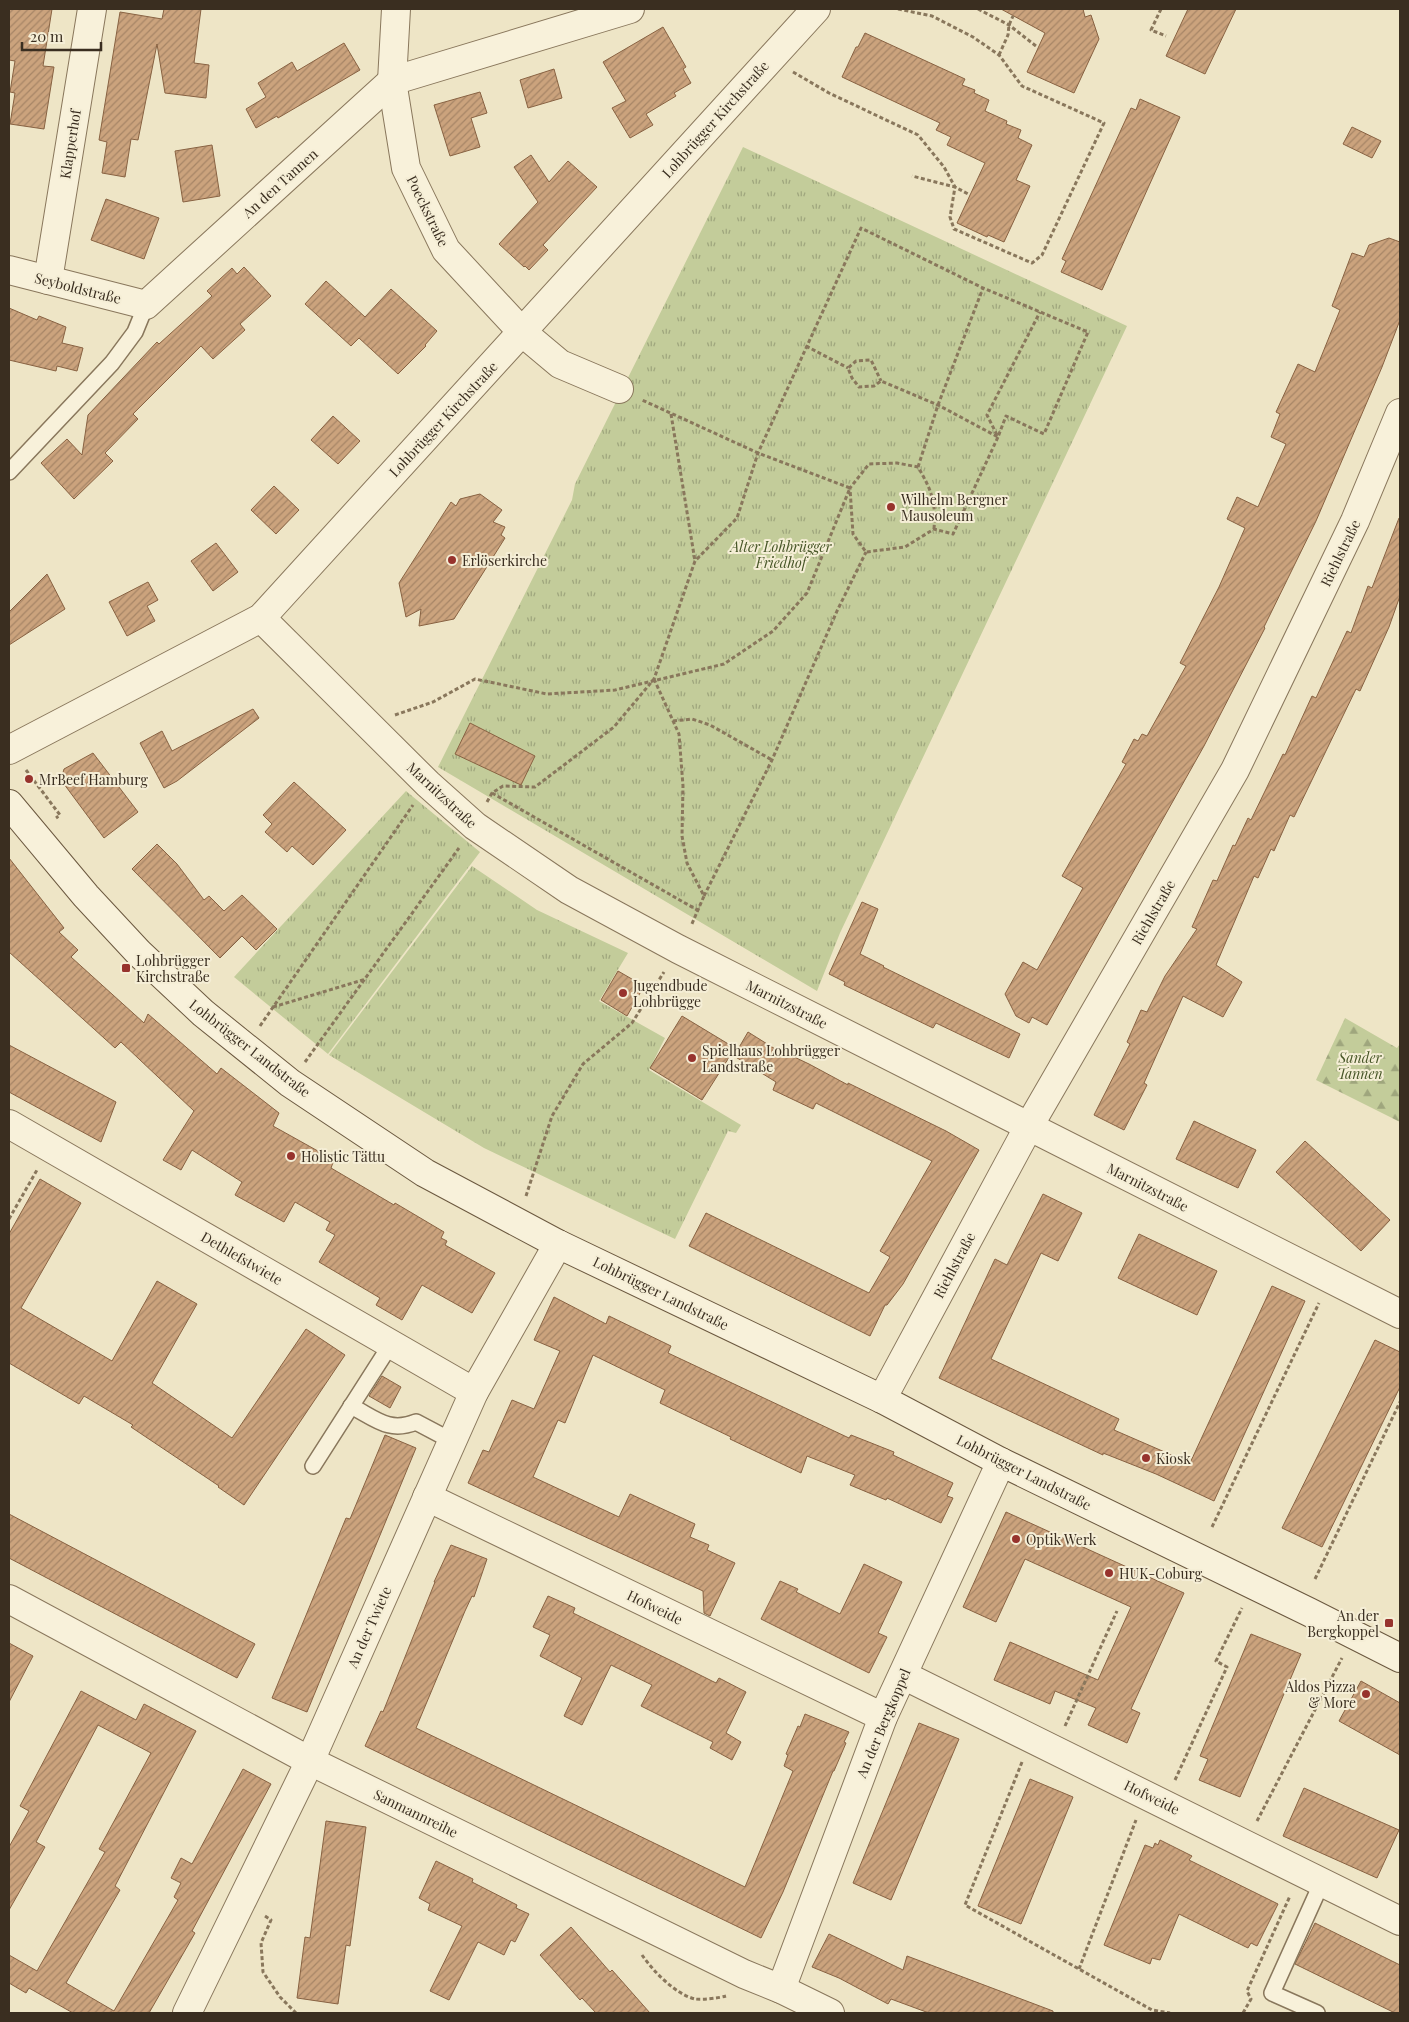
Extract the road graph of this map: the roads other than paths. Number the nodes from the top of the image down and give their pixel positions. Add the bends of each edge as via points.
1 (92, 9) edge
2 (396, 9) edge
3 (630, 9) edge
4 (816, 9) edge
5 (392, 81) junction
6 (9, 270) edge
7 (48, 280) junction
8 (146, 305) junction
9 (523, 333) junction
10 (619, 389) road end
11 (1400, 413) edge
12 (9, 472) edge
13 (261, 618) junction
14 (10, 750) edge
15 (9, 804) edge
16 (9, 1124) edge
17 (1029, 1126) junction
18 (558, 1244) junction
19 (1400, 1314) edge
20 (391, 1344) junction
21 (474, 1392) junction
22 (882, 1399) junction
23 (351, 1406) junction
24 (452, 1442) junction
25 (1001, 1462) junction
26 (313, 1466) dead end
27 (427, 1497) junction
28 (9, 1599) edge
29 (1400, 1658) edge
30 (903, 1674) junction
31 (883, 1717) junction
32 (310, 1761) junction
33 (1322, 1882) junction
34 (1400, 1921) edge
35 (781, 1989) junction
36 (187, 2013) edge
37 (830, 2013) edge
38 (1317, 2013) edge

1 - 7 street, Klapperhof
2 - 5 street, Poeckstraße
3 - 5 street, An den Tannen
4 - 9 street, Lohbrügger Kirchstraße
5 - 8 street, An den Tannen
5 - 9 street, Poeckstraße via 406,168 446,250
6 - 7 street, Seyboldstraße
7 - 8 street, Seyboldstraße
8 - 12 lane, An den Tannen via 136,332 112,363
9 - 10 street, Poeckstraße via 560,364
9 - 13 street, Lohbrügger Kirchstraße
11 - 17 street, Riehlstraße via 1355,522 1235,770
13 - 14 street, Lohbrügger Kirchstraße
13 - 17 street, Marnitzstraße via 428,784 475,826 569,890 678,949
15 - 18 street, Lohbrügger Landstraße via 139,953 245,1048 290,1083 425,1173
16 - 20 street, Dethlefstwiete
17 - 19 street, Marnitzstraße
17 - 22 street, Riehlstraße
18 - 21 street, An der Twiete
18 - 22 street, Lohbrügger Landstraße
20 - 21 street, Dethlefstwiete
20 - 23 lane
21 - 24 street, An der Twiete
22 - 25 street, Lohbrügger Landstraße
23 - 24 lane via 390,1427 404,1427 416,1422
23 - 26 lane
24 - 27 street, An der Twiete
25 - 29 street, Lohbrügger Landstraße
25 - 30 street, An der Bergkoppel
27 - 31 street, Hofweide
27 - 32 street, An der Twiete
28 - 32 street, Sanmannreihe
30 - 31 street, An der Bergkoppel
30 - 33 street, Hofweide
31 - 35 street, An der Bergkoppel
32 - 35 street, Sanmannreihe via 744,1974
32 - 36 street, An der Twiete
33 - 34 street, Hofweide
33 - 38 lane via 1272,1993
35 - 37 street, Sanmannreihe

